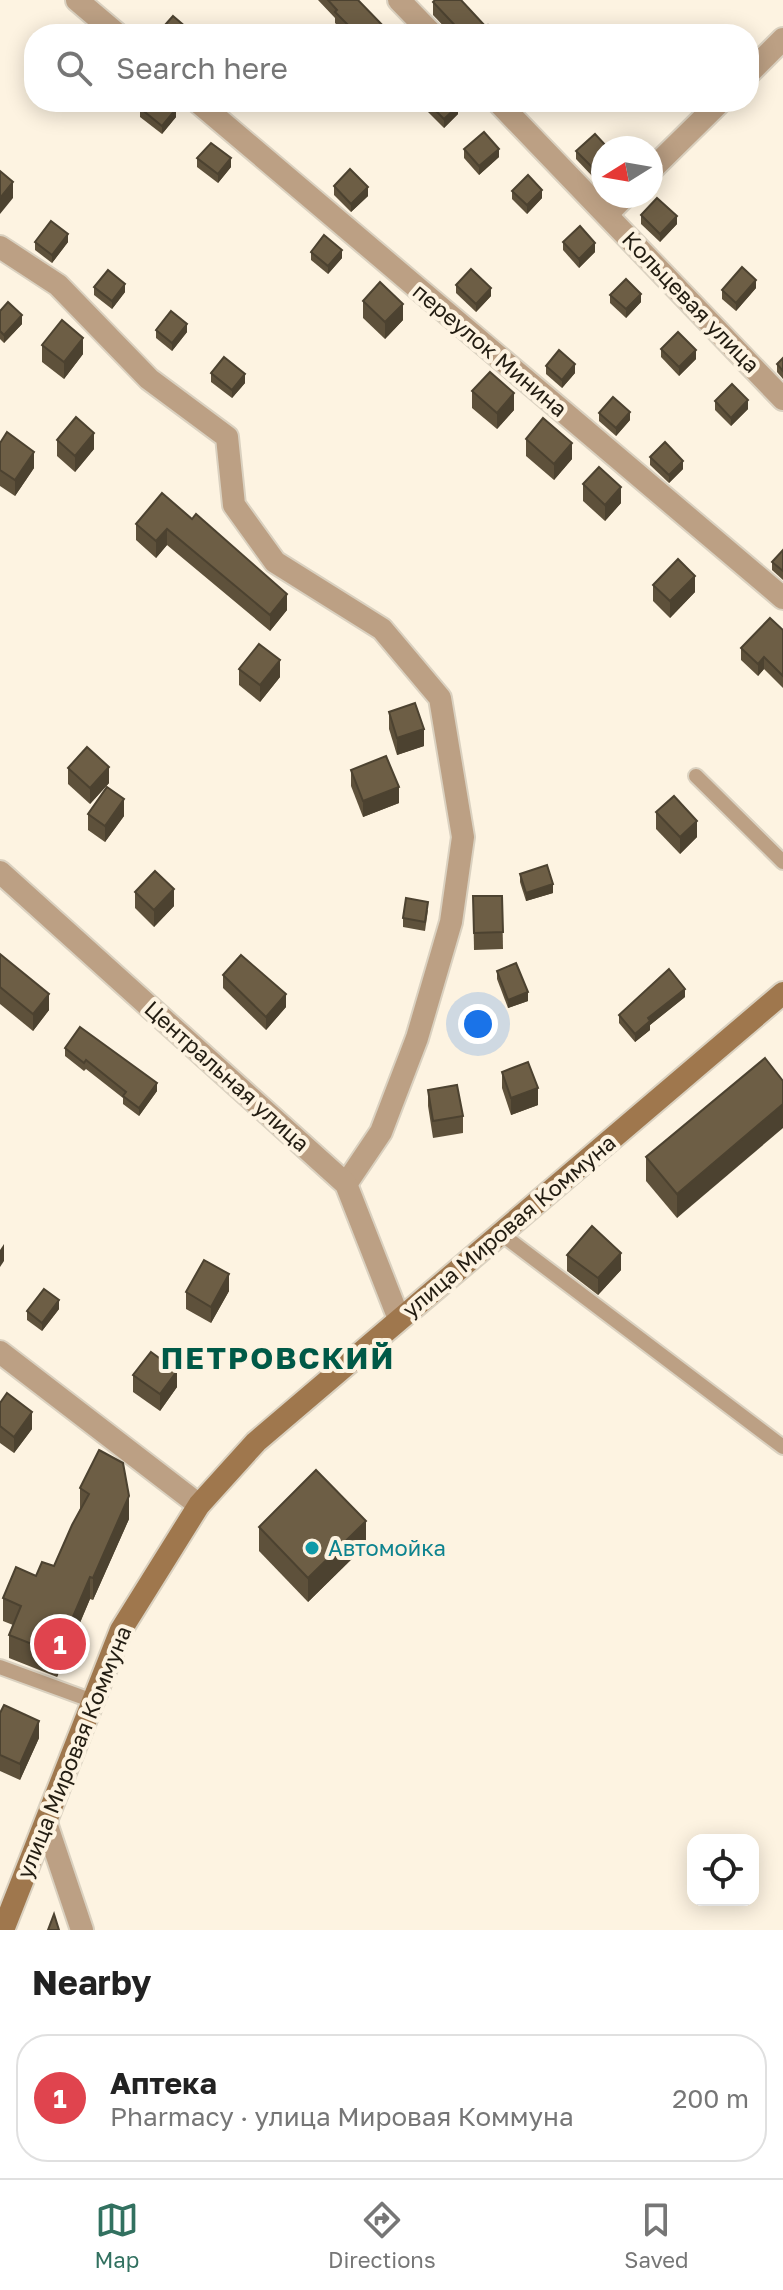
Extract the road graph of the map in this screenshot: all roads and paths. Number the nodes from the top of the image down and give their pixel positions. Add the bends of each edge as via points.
1 (77, 0) edge
2 (399, 0) edge
3 (105, 24) edge
4 (422, 24) edge
5 (783, 39) edge
6 (759, 63) edge
7 (210, 112) edge
8 (508, 112) edge
9 (710, 112) edge
10 (663, 158) edge
11 (613, 208) edge
12 (607, 214) junction
13 (0, 247) edge
14 (783, 399) edge
15 (783, 598) edge
16 (696, 776) dead end
17 (783, 862) edge
18 (0, 872) edge
19 (783, 993) edge
20 (346, 1184) junction
21 (500, 1233) junction
22 (399, 1319) junction
23 (0, 1352) edge
24 (783, 1447) edge
25 (199, 1505) junction
26 (0, 1667) edge
27 (93, 1701) junction
28 (46, 1823) junction
29 (3, 1930) edge
30 (82, 1930) edge

1 - 3 street
2 - 4 street
5 - 6 street
7 - 15 street, переулок Минина
8 - 12 street, Кольцевая улица
9 - 10 street
11 - 12 street
12 - 14 street, Кольцевая улица
13 - 20 street via 58,285 149,379 227,437 234,505 275,562 382,629 440,698 463,837 451,922 417,1038 381,1132
16 - 17 lane
18 - 20 street, Центральная улица
19 - 21 main road, улица Мировая Коммуна
20 - 22 street, Центральная улица
21 - 22 main road, улица Мировая Коммуна
21 - 24 lane
22 - 25 main road, улица Мировая Коммуна via 256,1442
23 - 25 street
25 - 27 main road, улица Мировая Коммуна via 121,1630
26 - 27 lane
27 - 28 main road, улица Мировая Коммуна
28 - 29 main road, улица Мировая Коммуна
28 - 30 street

